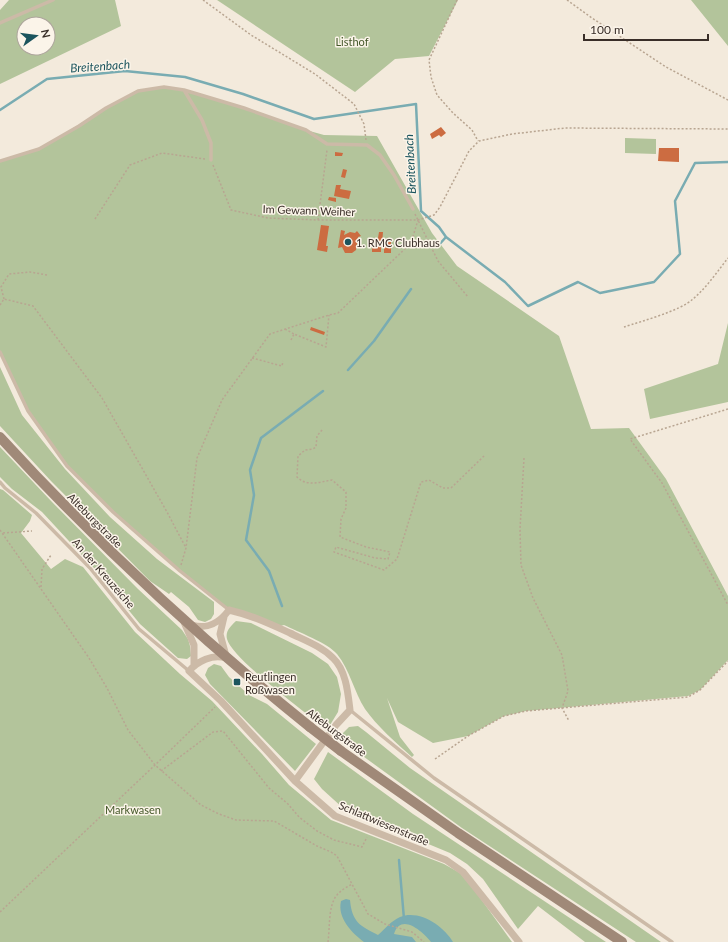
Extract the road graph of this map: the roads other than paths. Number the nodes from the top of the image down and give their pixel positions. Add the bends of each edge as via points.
1 (52, 0) edge
2 (0, 23) edge
3 (184, 90) junction
4 (211, 160) road end
5 (0, 161) edge
6 (413, 209) dead end
7 (0, 352) edge
8 (0, 437) edge
9 (0, 482) edge
10 (0, 486) edge
11 (5, 488) junction
12 (229, 610) junction
13 (224, 617) junction
14 (184, 621) junction
15 (227, 658) junction
16 (191, 668) junction
17 (350, 710) junction
18 (295, 781) junction
19 (519, 942) edge
20 (622, 942) edge
21 (672, 942) edge

1 - 2 lane
3 - 4 lane via 202,120 211,143
3 - 5 lane via 164,87 138,91 39,149
3 - 6 lane via 306,130 327,144 367,145 380,154 404,190
7 - 12 lane via 28,411 67,466 113,512
8 - 14 main road, Alteburgstraße via 99,542
9 - 11 lane
10 - 11 lane
11 - 16 lane, An der Kreuzeiche via 36,513 90,568 139,629
12 - 13 street
12 - 17 street via 246,614 314,644 333,658 342,674
13 - 14 street via 205,627 194,626
13 - 15 street via 221,639
14 - 15 main road, Alteburgstraße
14 - 16 street via 194,645
15 - 16 street via 211,657
15 - 20 main road, Alteburgstraße, bridge via 341,751 458,833
16 - 18 street, Schlattwiesenstraße
17 - 18 street
17 - 21 lane via 434,778
18 - 19 street, Schlattwiesenstraße via 335,816 446,860 463,872

